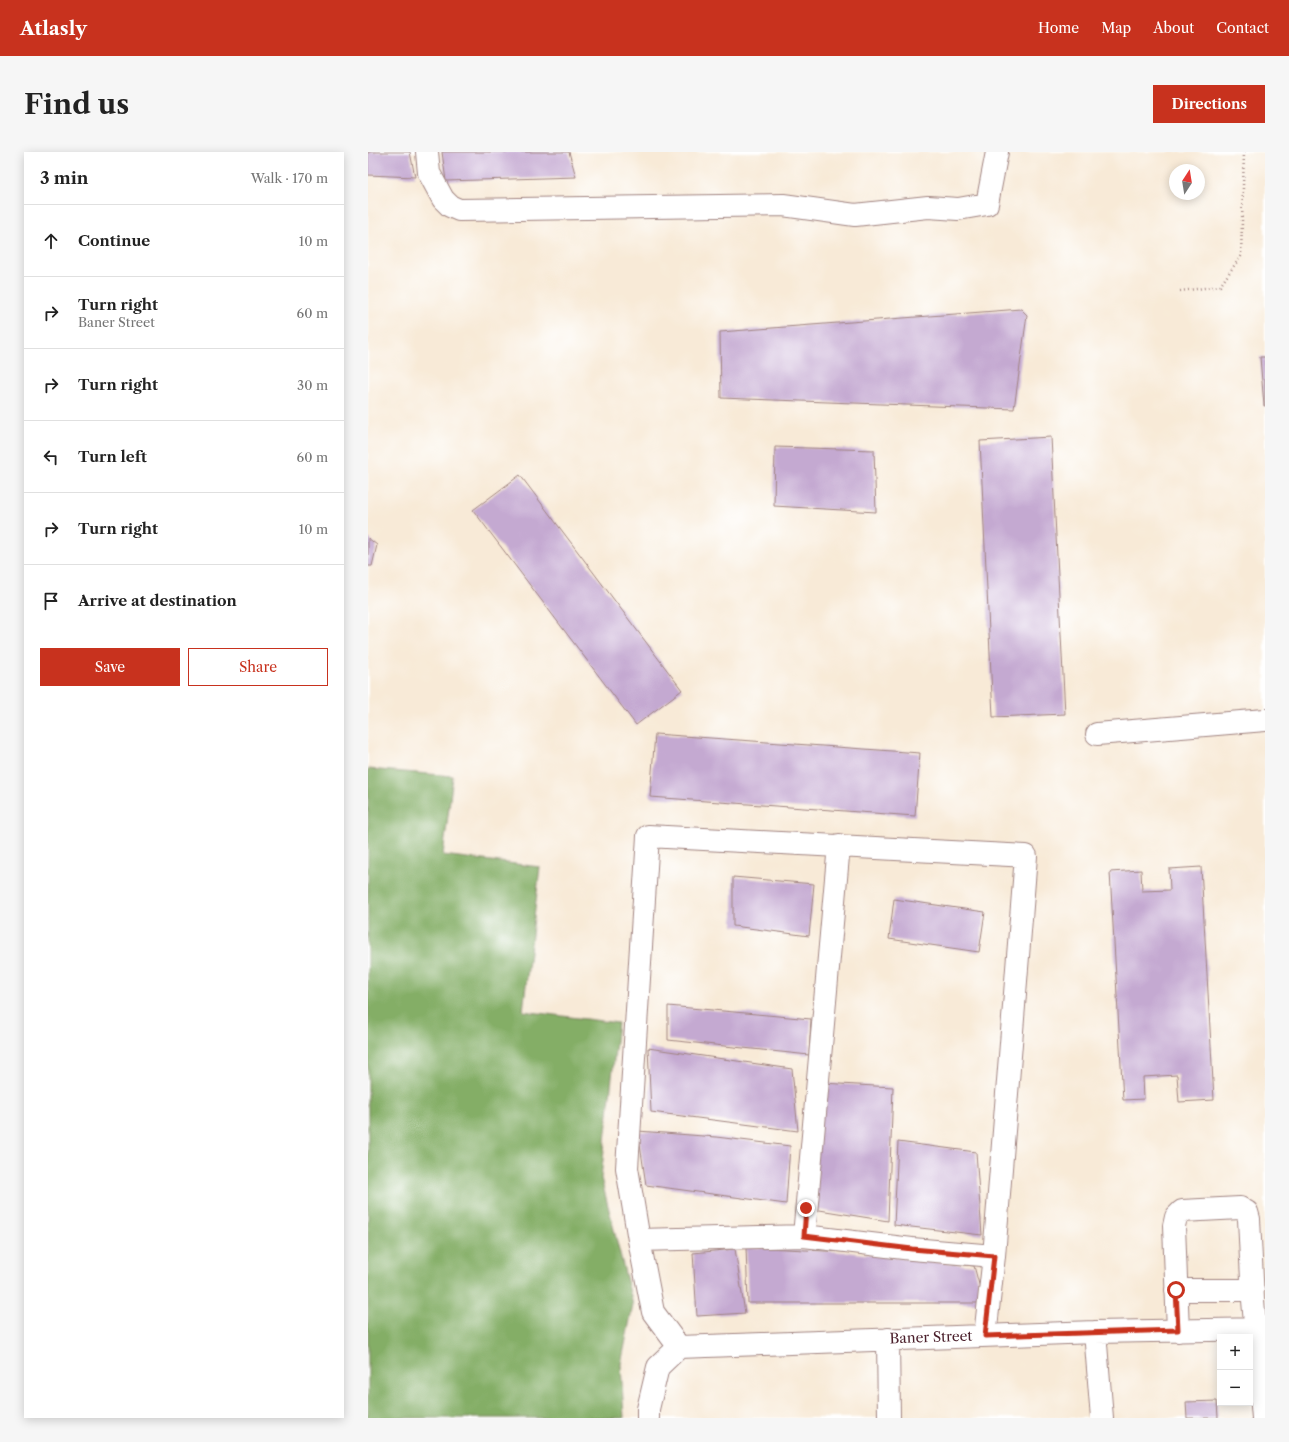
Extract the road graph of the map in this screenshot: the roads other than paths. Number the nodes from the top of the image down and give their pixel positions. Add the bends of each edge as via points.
1 (427, 152) edge
2 (997, 152) edge
3 (1265, 720) edge
4 (1097, 734) dead end
5 (839, 846) junction
6 (804, 1236) junction
7 (639, 1240) junction
8 (994, 1256) junction
9 (1176, 1290) junction
10 (1253, 1290) junction
11 (1260, 1329) edge
12 (1178, 1330) junction
13 (1095, 1332) junction
14 (985, 1336) junction
15 (888, 1339) junction
16 (679, 1347) junction
17 (648, 1418) edge
18 (889, 1418) edge
19 (1102, 1418) edge
20 (1263, 1418) edge

1 - 2 street via 429,173 443,199 459,210 783,205 855,215 928,207 958,209 987,204
3 - 4 street
5 - 6 street
5 - 7 street via 648,836 628,1168
5 - 8 street via 1026,856
6 - 7 street
6 - 8 street
7 - 16 street via 653,1312
8 - 14 street
9 - 10 street
9 - 10 street via 1176,1217 1182,1211 1240,1208 1247,1212 1249,1219
9 - 12 street
10 - 11 street
11 - 12 street, Baner Street
11 - 20 street
12 - 13 street, Baner Street
13 - 14 street, Baner Street
13 - 19 street
14 - 15 street, Baner Street
15 - 16 street, Baner Street
15 - 18 street
16 - 17 street via 658,1367

